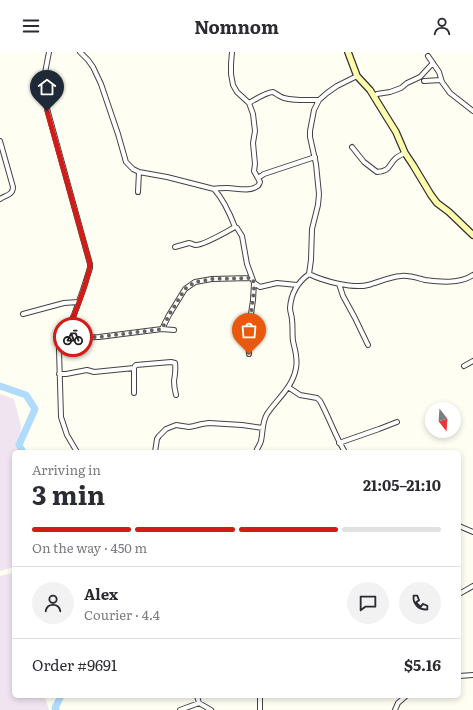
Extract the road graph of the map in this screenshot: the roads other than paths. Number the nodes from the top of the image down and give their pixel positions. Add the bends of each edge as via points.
1 (49, 52) edge
2 (80, 52) edge
3 (232, 52) edge
4 (348, 52) edge
5 (428, 56) dead end
6 (433, 63) junction
7 (358, 76) junction
8 (440, 80) junction
9 (424, 81) dead end
10 (374, 97) junction
11 (319, 100) junction
12 (249, 102) junction
13 (473, 111) edge
14 (0, 141) edge
15 (352, 147) dead end
16 (405, 153) junction
17 (315, 157) junction
18 (139, 172) junction
19 (258, 178) junction
20 (214, 189) junction
21 (138, 192) dead end
22 (0, 199) edge
23 (235, 227) junction
24 (473, 235) edge
25 (175, 247) dead end
26 (309, 274) junction
27 (473, 275) edge
28 (252, 278) junction
29 (254, 283) junction
30 (339, 284) junction
31 (297, 285) junction
32 (78, 302) junction
33 (23, 314) dead end
34 (162, 329) junction
35 (174, 330) dead end
36 (62, 338) junction
37 (368, 345) dead end
38 (249, 354) dead end
39 (473, 361) edge
40 (464, 366) dead end
41 (134, 368) junction
42 (59, 374) junction
43 (288, 387) junction
44 (134, 393) dead end
45 (176, 395) dead end
46 (397, 422) dead end
47 (263, 428) junction
48 (339, 443) junction
49 (76, 450) edge
50 (155, 450) edge
51 (257, 450) edge
52 (344, 450) edge
53 (461, 527) edge
54 (473, 532) edge
55 (473, 586) edge
56 (461, 593) edge
57 (473, 675) edge
58 (461, 676) edge
59 (198, 698) edge
60 (260, 698) edge
61 (404, 698) edge
62 (199, 703) junction
63 (180, 710) edge
64 (211, 710) edge
65 (260, 710) edge
66 (395, 710) edge

1 - 32 street via 43,94 90,264
2 - 18 street via 93,67 101,84 126,162
3 - 12 street via 233,85 236,92
4 - 7 street
5 - 6 street
6 - 8 street via 439,72
6 - 10 street via 420,77 401,88
7 - 10 street
7 - 11 street via 337,86
8 - 9 street
8 - 13 street via 450,93
10 - 16 street via 396,132
11 - 12 street via 294,100 271,92
11 - 17 street via 314,110 310,131
12 - 19 street via 255,131 254,171
14 - 22 street via 13,190 8,196
15 - 16 street via 364,162 377,172 388,168 397,157
16 - 24 street via 431,195
17 - 19 street
17 - 26 street via 319,199 312,229
18 - 20 street
18 - 21 street
19 - 20 street via 260,182 256,187
20 - 23 street
23 - 25 street via 200,245 189,243
23 - 28 street via 242,236
26 - 30 street
26 - 31 street
27 - 30 street via 451,281 401,276 363,286
28 - 29 street
28 - 34 street via 195,282 185,289
29 - 31 street via 260,287 277,283
29 - 38 street via 248,334
30 - 37 street
31 - 43 street via 290,308 297,366
32 - 33 street via 64,303
32 - 36 street
34 - 35 street
34 - 36 street via 99,337
36 - 42 street
39 - 40 street
41 - 42 street
41 - 44 street
41 - 45 street via 136,365 174,363
42 - 49 street via 61,417
43 - 47 street via 267,414
43 - 48 street via 300,395 320,400
46 - 48 street
47 - 50 street via 209,423 189,427 176,425 166,429 159,436
47 - 51 street
48 - 52 street
53 - 54 street
55 - 56 street
57 - 58 street
59 - 62 street
60 - 65 street
61 - 66 street
62 - 63 street
62 - 64 street

